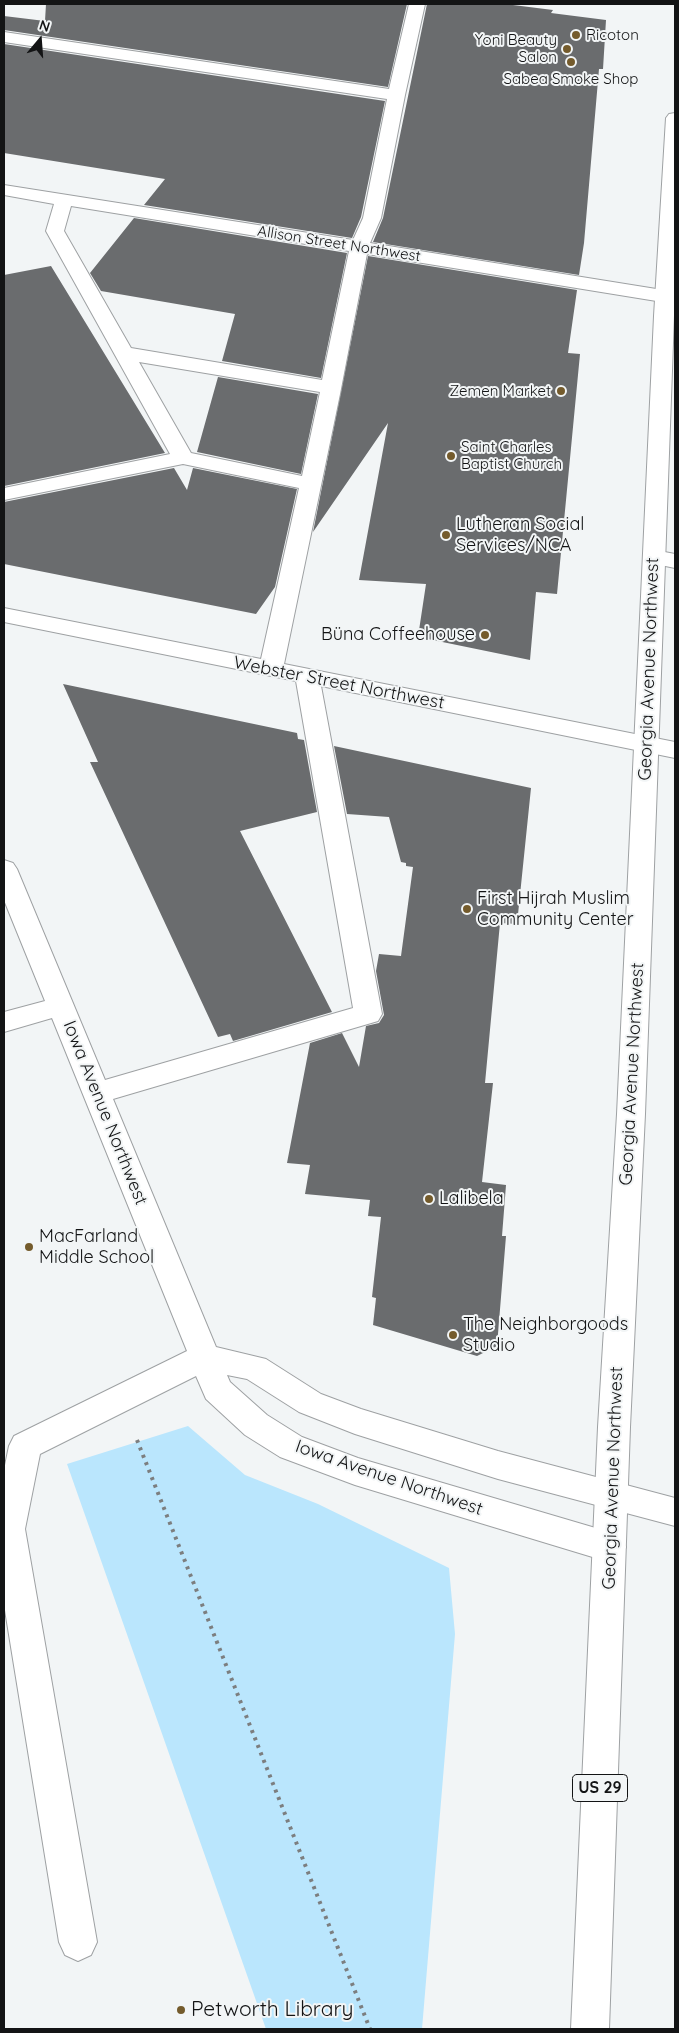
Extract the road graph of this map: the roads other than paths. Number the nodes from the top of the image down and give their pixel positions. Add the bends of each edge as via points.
1 (417, 4) edge
2 (4, 37) edge
3 (396, 95) junction
4 (675, 118) edge
5 (4, 190) edge
6 (64, 200) junction
7 (359, 248) junction
8 (670, 298) edge
9 (123, 353) junction
10 (331, 388) junction
11 (183, 458) junction
12 (310, 484) junction
13 (4, 494) edge
14 (665, 559) edge
15 (4, 615) edge
16 (271, 669) junction
17 (307, 676) junction
18 (646, 745) junction
19 (675, 750) edge
20 (4, 869) edge
21 (61, 1006) junction
22 (4, 1022) edge
23 (96, 1093) junction
24 (205, 1357) junction
25 (611, 1496) junction
26 (675, 1512) edge
27 (609, 1547) junction
28 (78, 1942) dead end
29 (590, 2029) edge

1 - 3 main road
2 - 3 main road
3 - 7 main road via 372,218
4 - 8 main road, Georgia Avenue Northwest / US 29
5 - 6 main road, Allison Street Northwest
6 - 7 main road, Allison Street Northwest
6 - 9 main road via 55,231
7 - 8 main road, Allison Street Northwest
7 - 10 main road
8 - 14 main road, Georgia Avenue Northwest / US 29
9 - 10 main road
9 - 11 main road
10 - 12 main road
11 - 12 main road
11 - 13 main road
12 - 16 main road
14 - 18 main road, Georgia Avenue Northwest / US 29
15 - 16 main road, Webster Street Northwest
16 - 17 main road, Webster Street Northwest
17 - 18 main road, Webster Street Northwest
17 - 23 main road via 368,1014
18 - 19 main road, Webster Street Northwest
18 - 25 main road, Georgia Avenue Northwest / US 29
20 - 21 main road, Iowa Avenue Northwest
21 - 22 main road
21 - 23 main road, Iowa Avenue Northwest
23 - 24 main road, Iowa Avenue Northwest
24 - 25 main road via 255,1368 310,1403 355,1420
24 - 27 main road, Iowa Avenue Northwest via 217,1390 256,1425 291,1447 355,1471
24 - 28 main road via 25,1446 8,1529
25 - 26 main road
25 - 27 main road, Georgia Avenue Northwest / US 29
27 - 29 main road, Georgia Avenue Northwest / US 29

